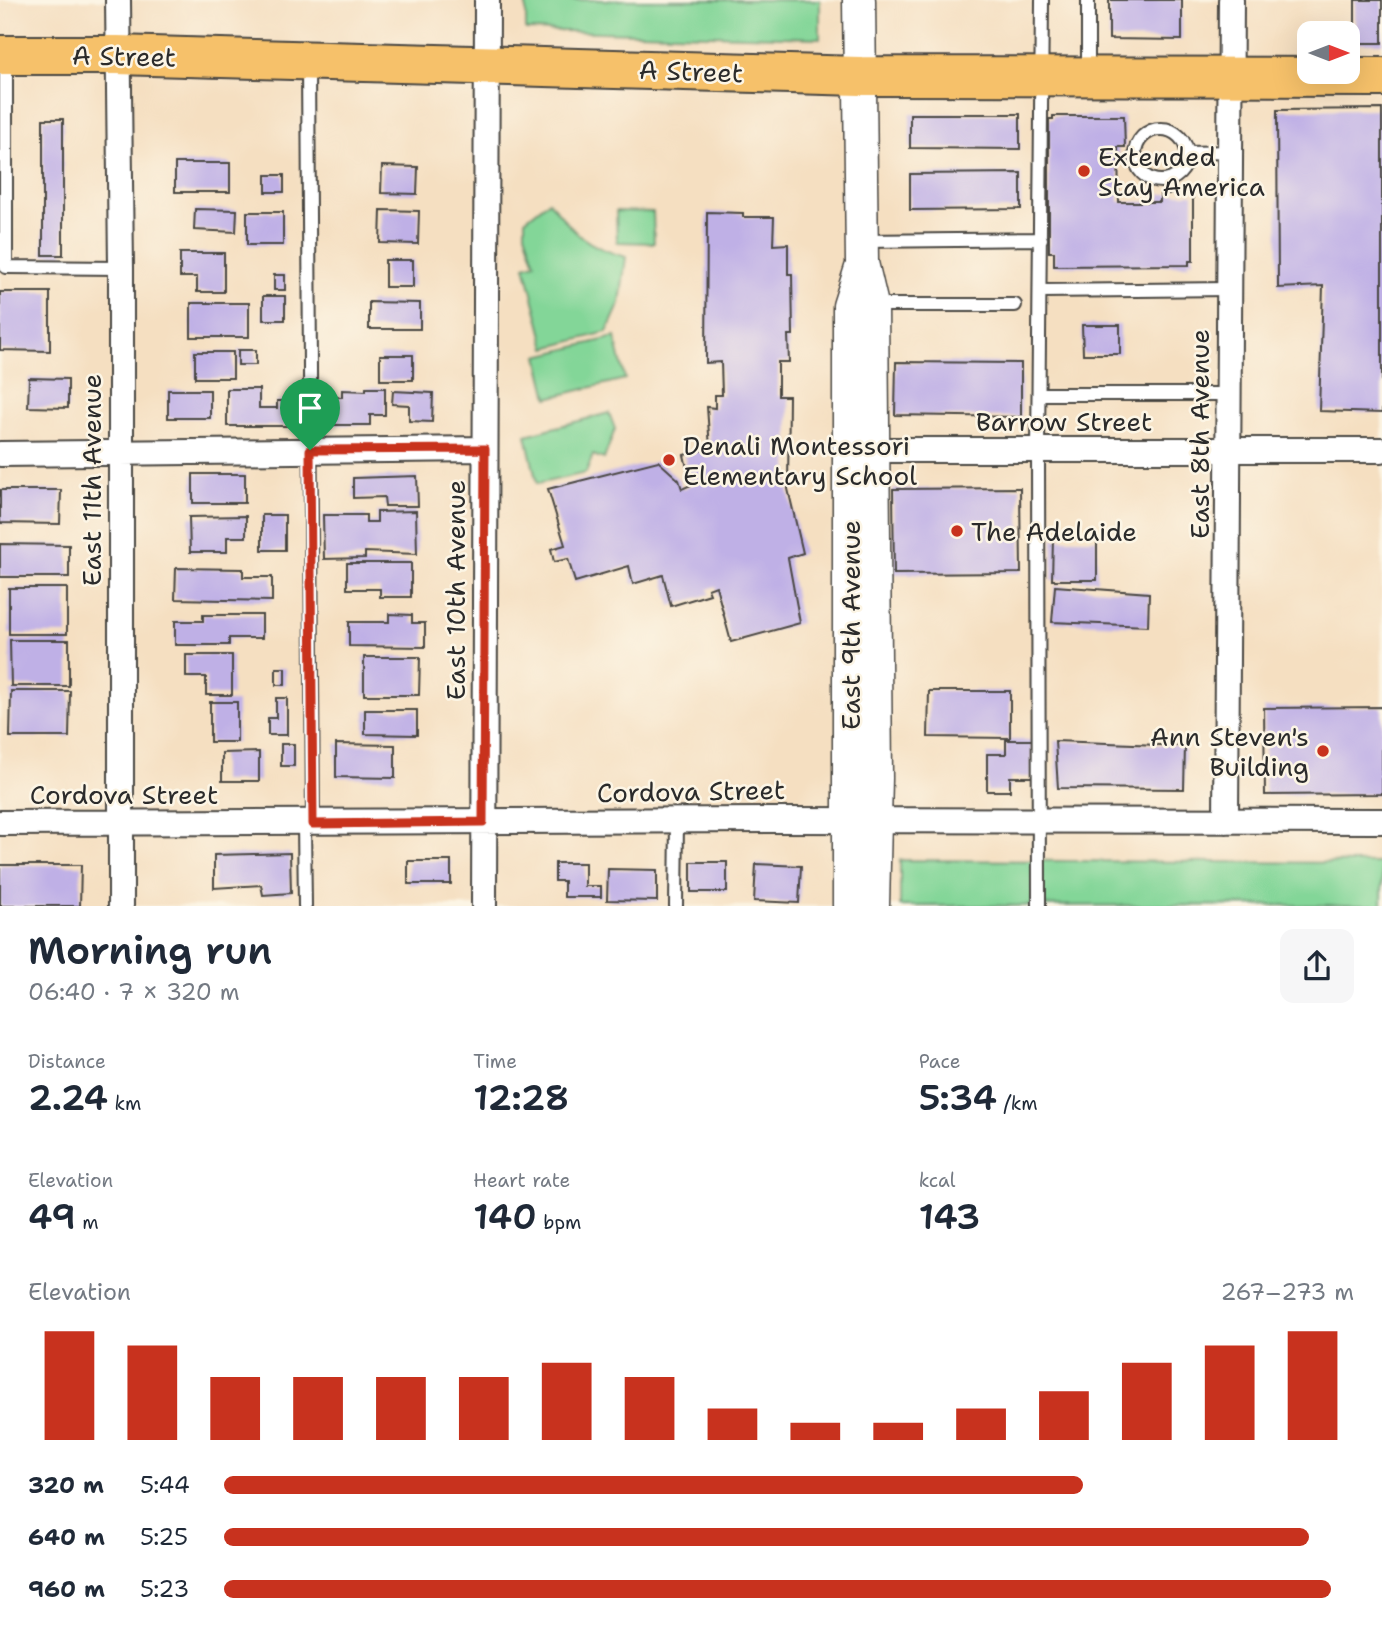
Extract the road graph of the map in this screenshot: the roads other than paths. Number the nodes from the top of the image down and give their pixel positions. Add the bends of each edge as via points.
1 (118, 0) edge
2 (487, 0) edge
3 (859, 0) edge
4 (1042, 0) edge
5 (1088, 0) edge
6 (1231, 0) edge
7 (3, 55) edge
8 (117, 55) junction
9 (308, 60) junction
10 (1231, 62) junction
11 (487, 65) junction
12 (860, 76) junction
13 (1042, 77) junction
14 (1088, 77) junction
15 (1382, 77) edge
16 (1231, 152) junction
17 (1188, 153) junction
18 (1041, 239) junction
19 (862, 252) junction
20 (121, 268) junction
21 (1230, 289) junction
22 (1041, 291) junction
23 (872, 305) junction
24 (1015, 305) dead end
25 (1039, 394) junction
26 (1229, 394) junction
27 (485, 449) junction
28 (310, 450) junction
29 (873, 450) junction
30 (1229, 450) junction
31 (1382, 450) edge
32 (121, 451) junction
33 (1038, 451) junction
34 (0, 454) edge
35 (862, 820) junction
36 (677, 821) junction
37 (1039, 821) junction
38 (1226, 821) junction
39 (1382, 821) edge
40 (483, 822) junction
41 (0, 823) edge
42 (122, 824) junction
43 (309, 824) junction
44 (121, 905) edge
45 (305, 905) edge
46 (484, 905) edge
47 (676, 905) edge
48 (849, 905) edge
49 (873, 905) edge
50 (1039, 905) edge

1 - 8 street, East 11th Avenue
2 - 11 street, East 10th Avenue
3 - 12 street, East 9th Avenue
4 - 13 lane
5 - 14 lane
6 - 10 street, East 8th Avenue
7 - 8 main road, A Street
7 - 20 lane via 6,267
8 - 9 main road, A Street
8 - 20 street, East 11th Avenue
9 - 11 main road, A Street
9 - 28 lane
10 - 14 main road, A Street
10 - 15 main road, A Street
10 - 16 street, East 8th Avenue
11 - 12 main road, A Street
11 - 27 street, East 10th Avenue
12 - 13 main road, A Street
12 - 19 street, East 9th Avenue
13 - 14 main road, A Street
13 - 18 lane
16 - 17 lane
16 - 21 street, East 8th Avenue
17 - 17 lane via 1181,137 1166,129 1142,137 1135,152 1139,169 1158,181 1180,174
18 - 19 lane
18 - 22 lane
19 - 23 street, East 9th Avenue
19 - 35 street, East 9th Avenue via 849,306
20 - 32 street, East 11th Avenue
21 - 22 lane
21 - 26 street, East 8th Avenue
22 - 25 lane
23 - 24 lane
23 - 29 street, East 9th Avenue
25 - 26 lane
25 - 33 lane
26 - 30 street, East 8th Avenue
27 - 28 street
27 - 40 street, East 10th Avenue
28 - 32 street
28 - 43 lane
29 - 33 street, Barrow Street
29 - 35 street, East 9th Avenue
30 - 31 street, Barrow Street
30 - 33 street, Barrow Street
30 - 38 street, East 8th Avenue
32 - 34 street
32 - 42 street, East 11th Avenue
33 - 37 lane
35 - 36 street, Cordova Street
35 - 37 street, Cordova Street
35 - 48 street, East 9th Avenue
35 - 49 street, East 9th Avenue
36 - 40 street, Cordova Street
36 - 47 lane
37 - 38 street, Cordova Street
37 - 50 lane
38 - 39 street, Cordova Street
40 - 43 street, Cordova Street
40 - 46 street, East 10th Avenue
41 - 42 street, Cordova Street
42 - 43 street, Cordova Street
42 - 44 street, East 11th Avenue
43 - 45 lane

